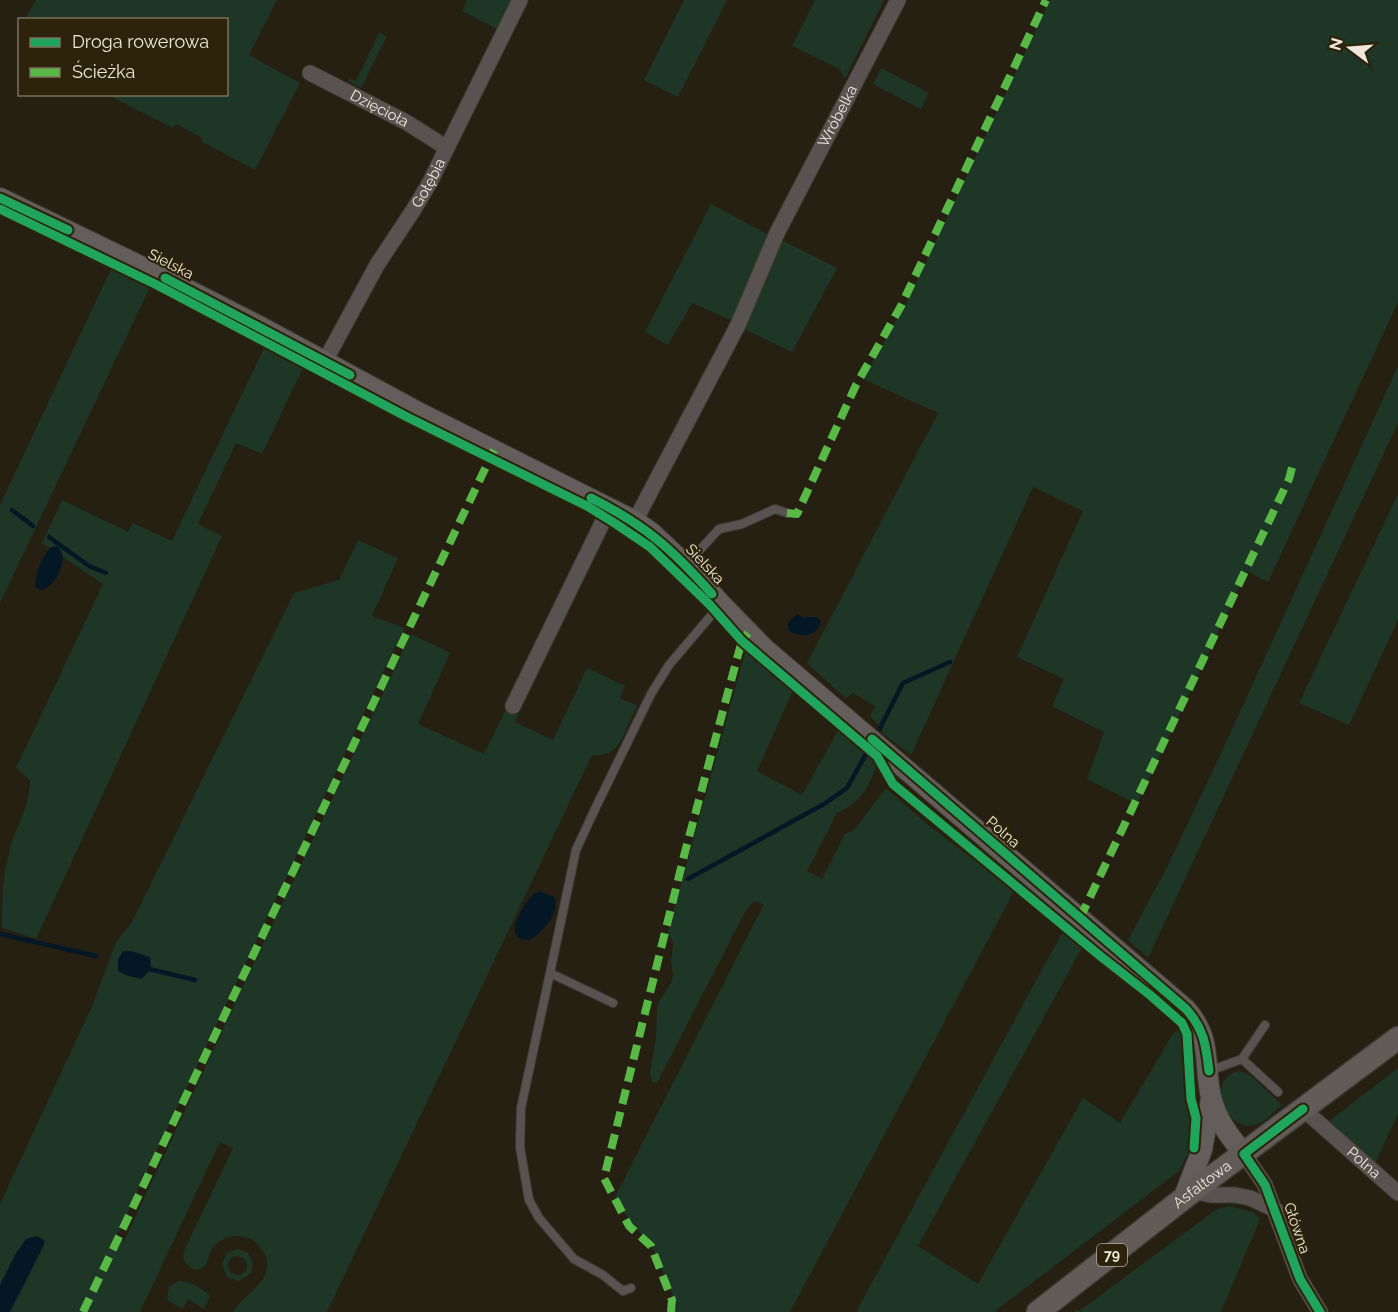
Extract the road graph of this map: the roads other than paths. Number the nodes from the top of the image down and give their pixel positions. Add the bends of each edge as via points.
1 (520, 0) edge
2 (898, 0) edge
3 (310, 73) dead end
4 (447, 148) junction
5 (0, 198) edge
6 (326, 361) junction
7 (610, 507) junction
8 (787, 513) dead end
9 (635, 521) junction
10 (686, 565) junction
11 (721, 604) junction
12 (748, 633) joint
13 (513, 706) dead end
14 (550, 973) junction
15 (613, 1003) dead end
16 (1265, 1025) dead end
17 (1398, 1038) edge
18 (1242, 1059) junction
19 (1209, 1071) junction
20 (1278, 1092) dead end
21 (1211, 1099) junction
22 (1303, 1109) junction
23 (1244, 1154) junction
24 (1398, 1193) edge
25 (1188, 1195) junction
26 (1275, 1210) junction
27 (631, 1287) dead end
28 (1038, 1312) edge
29 (1320, 1312) edge

1 - 4 street, Gołębia
2 - 9 street, Wróbelka via 777,233 738,325
3 - 4 street, Dzięcioła via 406,122
4 - 6 street, Gołębia via 377,265
5 - 6 street, Sielska
6 - 7 street, Sielska via 418,412
7 - 9 street, Sielska
7 - 13 street
8 - 10 lane via 775,509 742,524 719,529
9 - 10 street, Sielska
10 - 11 street, Sielska
11 - 12 street, Sielska
11 - 14 lane via 669,665 651,694 590,819 576,850
12 - 19 street, Polna via 1186,1009 1198,1022 1204,1037
14 - 15 lane
14 - 27 lane via 520,1108 520,1147 530,1200 539,1218 574,1259 623,1291
16 - 18 lane
17 - 22 main road, Asfaltowa / 79
18 - 19 lane
18 - 20 lane
19 - 21 street, Polna
21 - 23 street, Polna via 1224,1129
21 - 25 street via 1202,1150
22 - 23 main road, Asfaltowa / 79
22 - 24 street, Polna
23 - 25 main road, Asfaltowa / 79
23 - 26 street, Główna via 1265,1185
25 - 26 street via 1235,1195
25 - 28 main road, Asfaltowa / 79
26 - 29 street, Główna via 1300,1279

